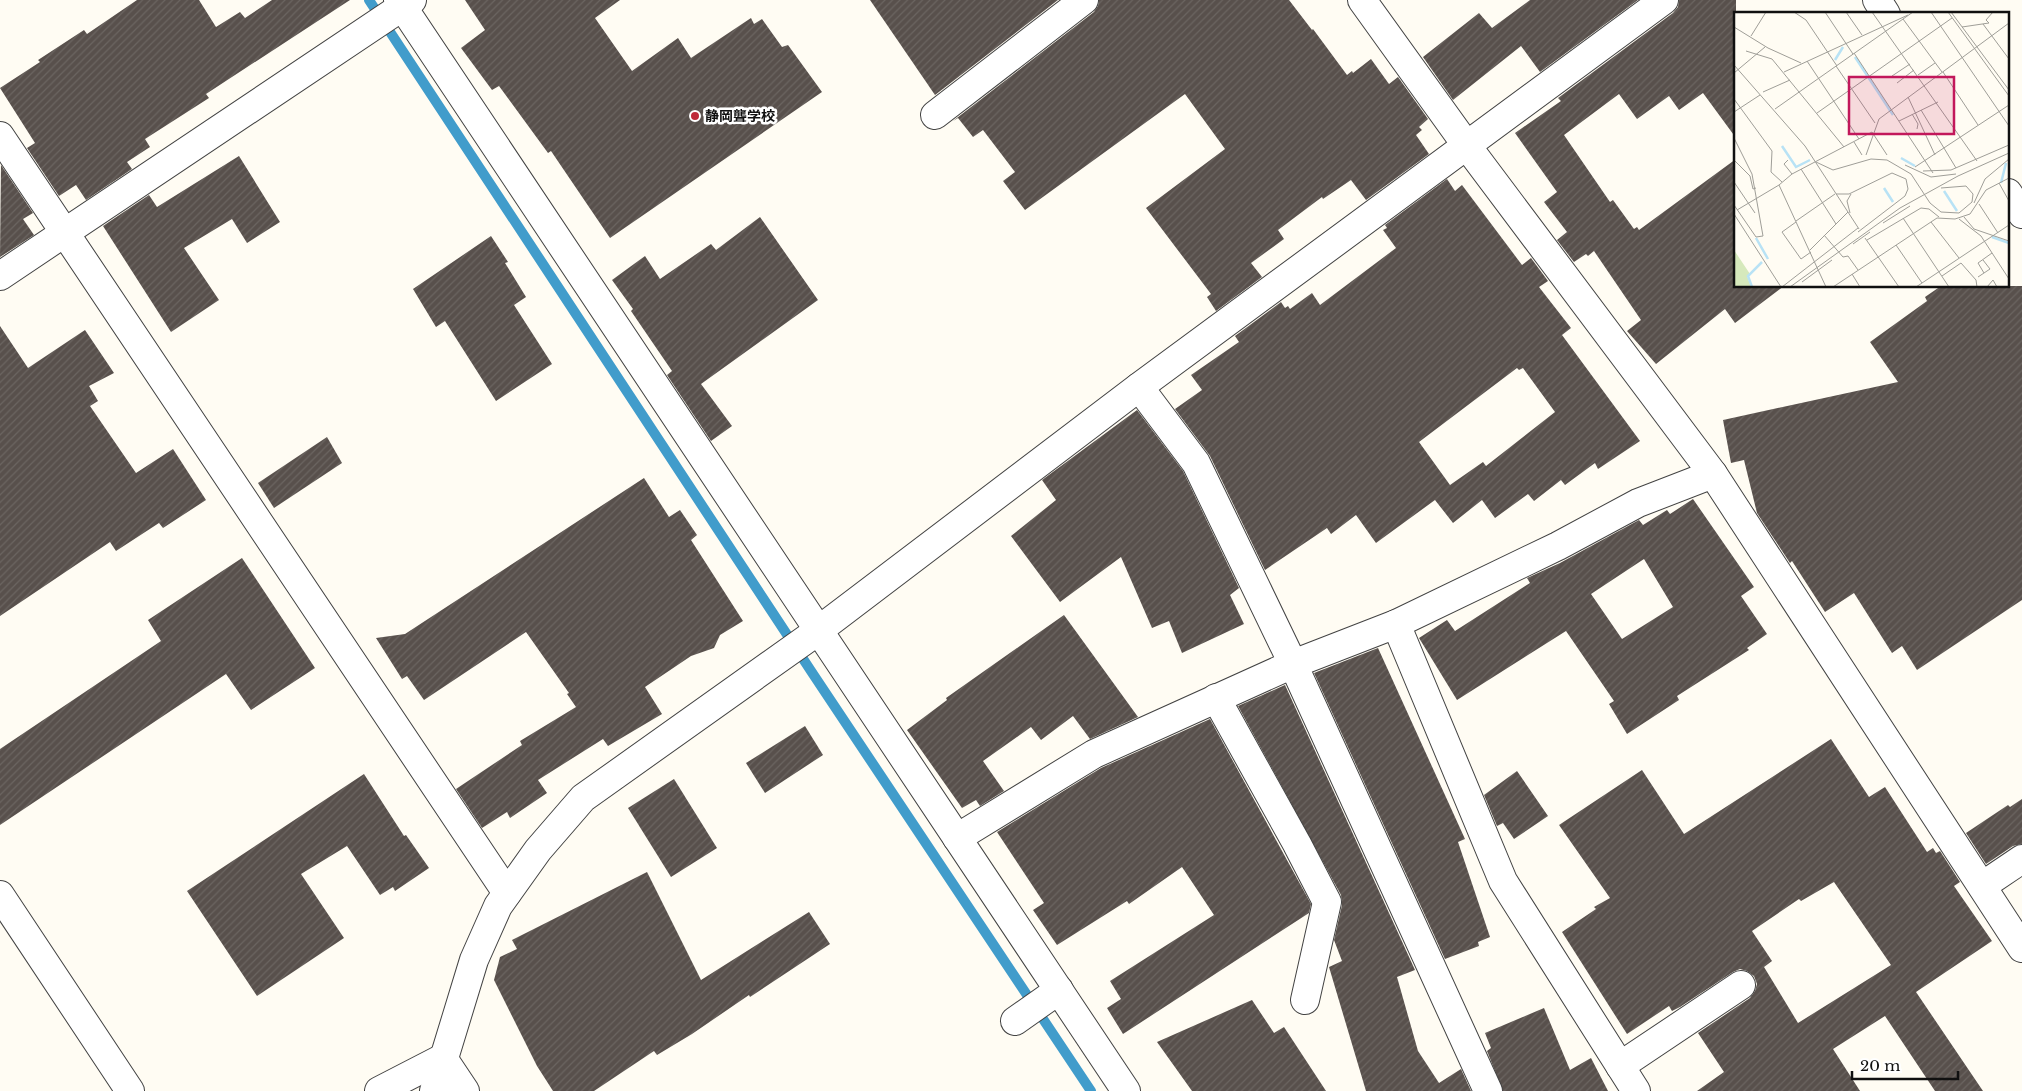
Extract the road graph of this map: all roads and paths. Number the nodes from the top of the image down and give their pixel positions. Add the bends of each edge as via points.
1 (1084, 0) edge
2 (1362, 0) edge
3 (1664, 0) edge
4 (1877, 0) edge
5 (403, 4) edge
6 (1885, 12) edge
7 (935, 114) dead end
8 (0, 136) edge
9 (1467, 146) junction
10 (2010, 196) edge
11 (2022, 214) edge
12 (65, 232) junction
13 (0, 276) edge
14 (1139, 387) junction
15 (1713, 474) junction
16 (1396, 624) junction
17 (816, 632) junction
18 (1293, 664) junction
19 (1216, 698) junction
20 (957, 838) junction
21 (2022, 859) edge
22 (1982, 886) junction
23 (507, 893) junction
24 (0, 895) edge
25 (2022, 948) edge
26 (1741, 985) dead end
27 (1055, 993) junction
28 (1306, 1000) dead end
29 (1016, 1021) dead end
30 (443, 1058) junction
31 (1620, 1066) junction
32 (130, 1091) edge
33 (378, 1091) edge
34 (434, 1091) edge
35 (465, 1091) edge
36 (1126, 1091) edge
37 (1488, 1091) edge
38 (1636, 1091) edge

1 - 7 street
2 - 9 street
3 - 9 street
4 - 6 street
5 - 12 street
5 - 17 street
8 - 12 street
9 - 14 street
9 - 15 street
10 - 11 street
12 - 13 street
12 - 23 street
14 - 17 street
14 - 18 street via 1196,463
15 - 16 street via 1638,503 1558,546
15 - 22 street
16 - 18 street
16 - 31 street via 1504,881
17 - 20 street
17 - 23 street via 583,798 538,850
18 - 19 street
18 - 37 street
19 - 20 street via 1094,754
19 - 28 street via 1327,902
20 - 27 street
21 - 22 street
22 - 25 street
23 - 30 street via 474,960
24 - 32 street
26 - 31 street
27 - 29 street
27 - 36 street
30 - 33 street
30 - 34 street
30 - 35 street
31 - 38 street

